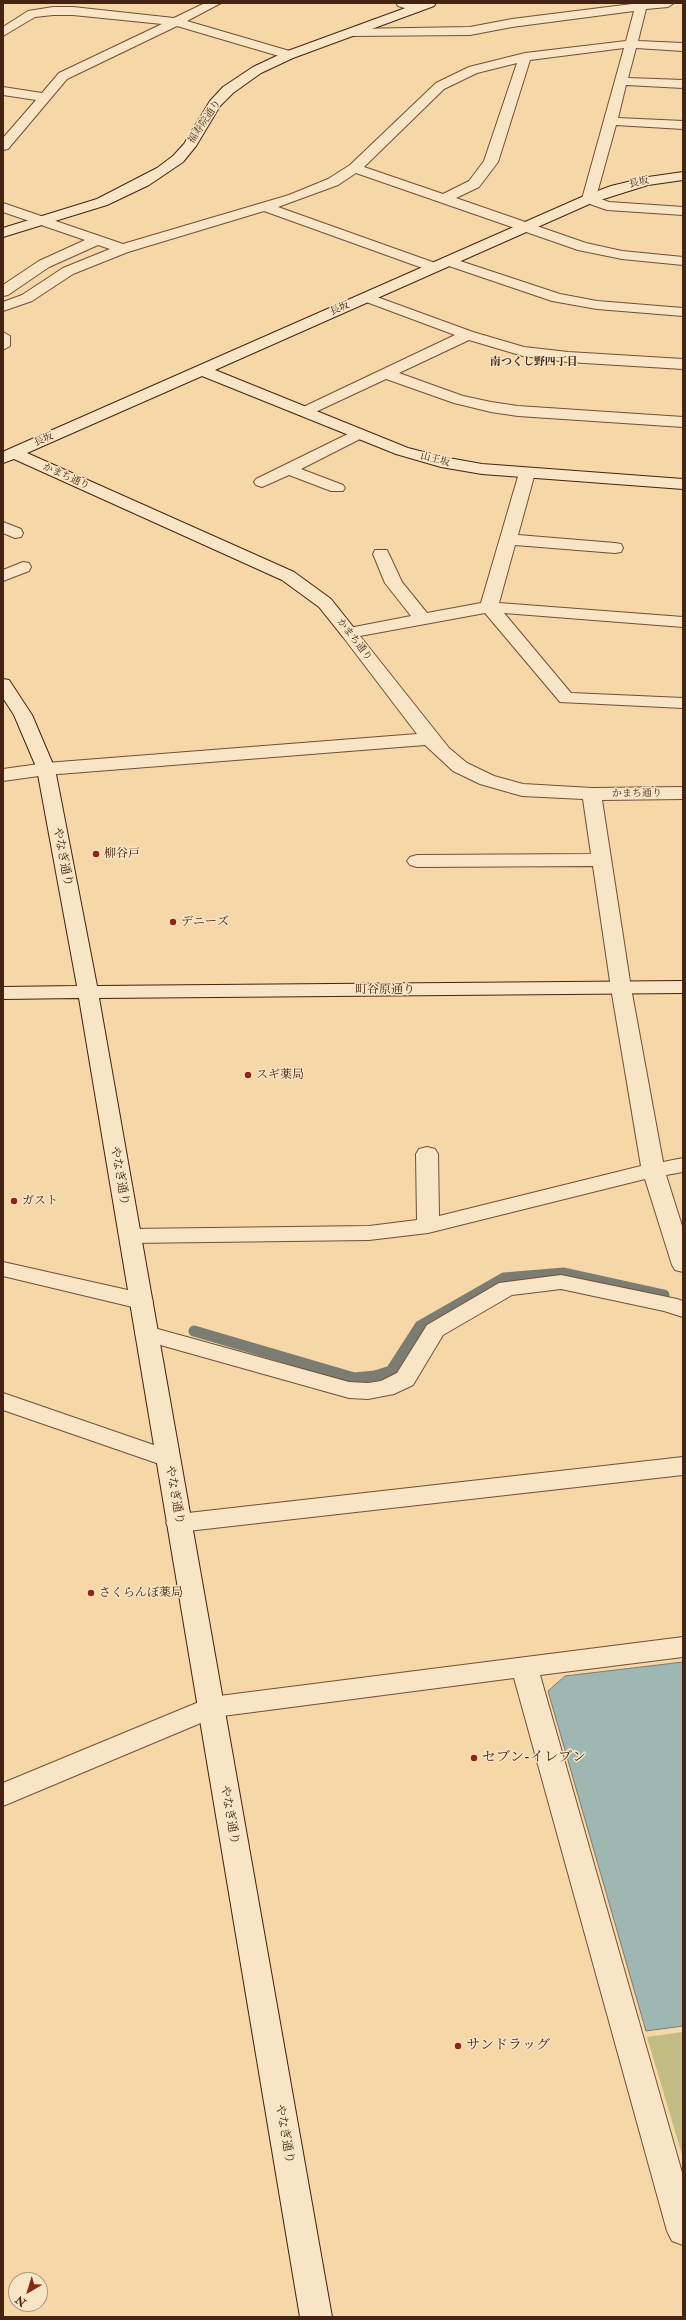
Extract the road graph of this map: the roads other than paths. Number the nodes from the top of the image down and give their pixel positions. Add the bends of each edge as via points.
1 (84, 3) edge
2 (216, 3) edge
3 (402, 3) edge
4 (430, 3) edge
5 (668, 3) edge
6 (641, 7) junction
7 (418, 8) junction
8 (73, 11) junction
9 (177, 22) junction
10 (3, 32) edge
11 (353, 32) junction
12 (631, 44) junction
13 (683, 46) edge
14 (289, 55) junction
15 (525, 57) junction
16 (621, 80) junction
17 (683, 84) edge
18 (3, 91) edge
19 (44, 97) junction
20 (610, 121) junction
21 (683, 125) edge
22 (3, 146) edge
23 (354, 168) junction
24 (683, 176) edge
25 (444, 199) junction
26 (589, 199) junction
27 (3, 207) edge
28 (266, 207) junction
29 (683, 211) edge
30 (43, 221) junction
31 (524, 227) junction
32 (3, 233) edge
33 (98, 240) junction
34 (123, 249) junction
35 (448, 261) junction
36 (683, 261) edge
37 (433, 267) junction
38 (3, 292) edge
39 (366, 297) junction
40 (3, 307) edge
41 (683, 312) edge
42 (468, 335) junction
43 (3, 336) edge
44 (3, 346) edge
45 (683, 364) edge
46 (202, 370) junction
47 (386, 374) junction
48 (304, 412) junction
49 (683, 422) edge
50 (358, 434) junction
51 (8, 456) edge
52 (288, 468) junction
53 (527, 473) junction
54 (262, 482) dead end
55 (683, 484) edge
56 (337, 488) dead end
57 (508, 539) junction
58 (615, 548) dead end
59 (381, 554) dead end
60 (23, 567) dead end
61 (3, 576) edge
62 (489, 607) junction
63 (422, 619) junction
64 (683, 622) edge
65 (349, 633) junction
66 (3, 684) edge
67 (683, 702) edge
68 (430, 739) junction
69 (46, 768) junction
70 (3, 775) edge
71 (683, 793) edge
72 (592, 794) junction
73 (603, 860) junction
74 (417, 861) dead end
75 (683, 987) edge
76 (621, 988) junction
77 (88, 992) junction
78 (3, 993) edge
79 (426, 1154) dead end
80 (683, 1164) edge
81 (653, 1170) junction
82 (428, 1226) junction
83 (130, 1236) junction
84 (683, 1265) edge
85 (3, 1269) edge
86 (141, 1301) junction
87 (683, 1309) edge
88 (147, 1334) junction
89 (3, 1401) edge
90 (168, 1459) junction
91 (683, 1466) edge
92 (179, 1523) junction
93 (683, 1647) edge
94 (524, 1666) junction
95 (211, 1707) junction
96 (3, 1795) edge
97 (682, 2224) edge
98 (316, 2317) edge

1 - 8 street
2 - 9 street
3 - 7 street
4 - 7 street, 福寿院通り
5 - 6 street
6 - 11 street via 512,23 470,32
6 - 12 street
7 - 11 street, 福寿院通り
8 - 9 street
8 - 10 street via 32,14
9 - 14 street
9 - 19 street via 63,76
11 - 14 street, 福寿院通り
12 - 13 street
12 - 15 street
12 - 16 street
14 - 30 street, 福寿院通り via 257,70 228,90 215,104 189,146 162,171 102,202
15 - 23 street via 473,70 440,86
15 - 25 street via 491,162 474,184
16 - 17 street
16 - 20 street
18 - 19 street
19 - 22 street
20 - 21 street
20 - 26 street
23 - 25 street
23 - 28 street via 316,190
24 - 26 street, 長坂 via 648,181
25 - 31 street
26 - 29 street via 607,206
26 - 31 street, 長坂
27 - 30 street
28 - 34 street
28 - 37 street
30 - 32 street, 福寿院通り
30 - 33 street
31 - 35 street, 長坂
31 - 36 street via 583,247 622,255
33 - 34 street
33 - 38 street via 44,264
34 - 40 street via 68,270 27,298
35 - 37 street, 長坂
35 - 41 street via 557,298
37 - 39 street, 長坂
39 - 42 street
39 - 46 street, 長坂
42 - 45 street via 523,351 568,357
42 - 47 street
43 - 44 street
46 - 48 street, 山王坂
46 - 51 street, 長坂
47 - 48 street
47 - 49 street via 459,400 491,407
48 - 50 street, 山王坂
50 - 52 street
50 - 53 street, 山王坂 via 402,451 441,462
51 - 65 street, かまち通り via 288,576 325,603
52 - 54 street
52 - 56 street
53 - 55 street, 山王坂
53 - 57 street
57 - 58 street
57 - 62 street
59 - 63 street via 394,583
60 - 61 street
62 - 63 street
62 - 64 street
62 - 67 street via 566,698
63 - 65 street
65 - 68 street, かまち通り
66 - 69 street, やなぎ通り via 23,715
68 - 69 street
68 - 72 street, かまち通り via 460,767 487,780 522,790
69 - 70 street
69 - 77 street, やなぎ通り
71 - 72 street, かまち通り
72 - 73 street
73 - 74 street
73 - 76 street
75 - 76 street, 町谷原通り
76 - 77 street, 町谷原通り
76 - 81 street
77 - 78 street, 町谷原通り
77 - 83 street, やなぎ通り
79 - 82 street
80 - 81 street
81 - 82 street
81 - 84 street
82 - 83 street via 370,1233
83 - 86 street, やなぎ通り
85 - 86 street
86 - 88 street, やなぎ通り
87 - 88 street via 561,1282 507,1288 435,1330 406,1379 386,1388 368,1391 349,1390
88 - 90 street, やなぎ通り
89 - 90 street
90 - 92 street, やなぎ通り
91 - 92 street
92 - 95 street, やなぎ通り
93 - 94 street
94 - 95 street
94 - 97 street
95 - 96 street
95 - 98 street, やなぎ通り

